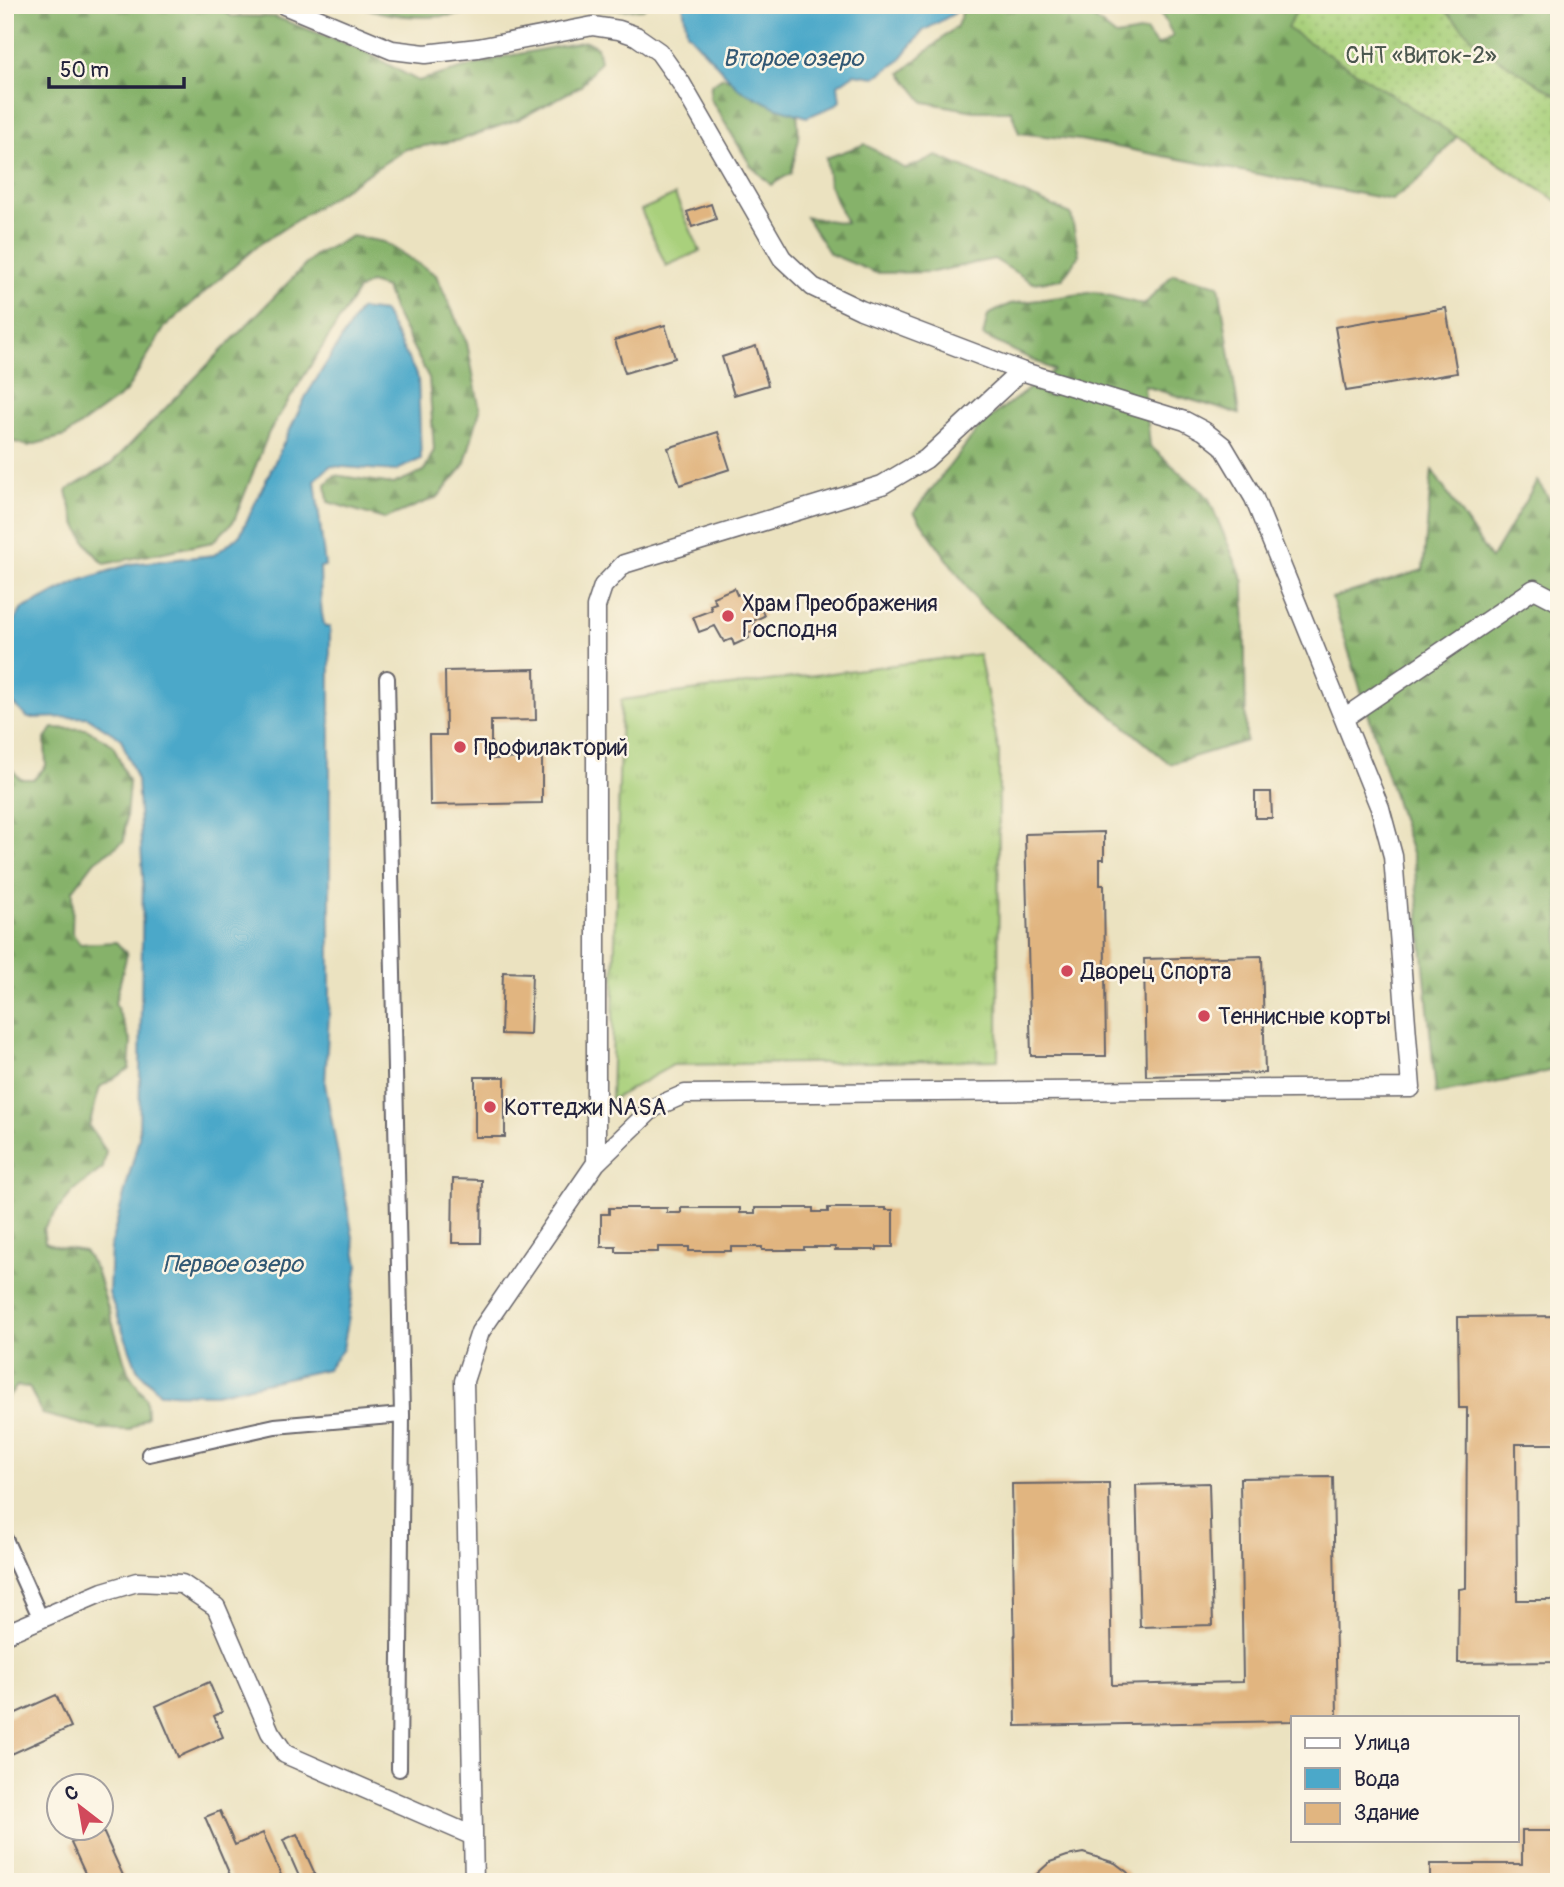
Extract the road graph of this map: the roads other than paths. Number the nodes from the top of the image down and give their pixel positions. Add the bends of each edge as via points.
1 (284, 5) edge
2 (1021, 372) junction
3 (1559, 602) edge
4 (387, 678) dead end
5 (1344, 718) junction
6 (596, 1163) junction
7 (402, 1415) junction
8 (149, 1454) dead end
9 (5, 1539) edge
10 (41, 1619) junction
11 (5, 1634) edge
12 (399, 1769) dead end
13 (473, 1836) junction
14 (474, 1882) edge

1 - 2 street via 392,50 425,54 593,26 636,36 659,52 681,83 782,258 813,287
2 - 5 street via 1185,421 1223,446 1254,498
2 - 6 street via 926,459 882,485 624,564 603,586 596,607
3 - 5 street via 1534,589
4 - 7 street
5 - 6 street via 1381,808 1394,856 1410,1088 685,1094 653,1108
6 - 13 street via 480,1332 464,1381
7 - 8 street via 275,1426
7 - 12 street
9 - 10 street
10 - 11 street
10 - 13 street via 137,1582 182,1584 216,1607 270,1732 285,1754
13 - 14 street

